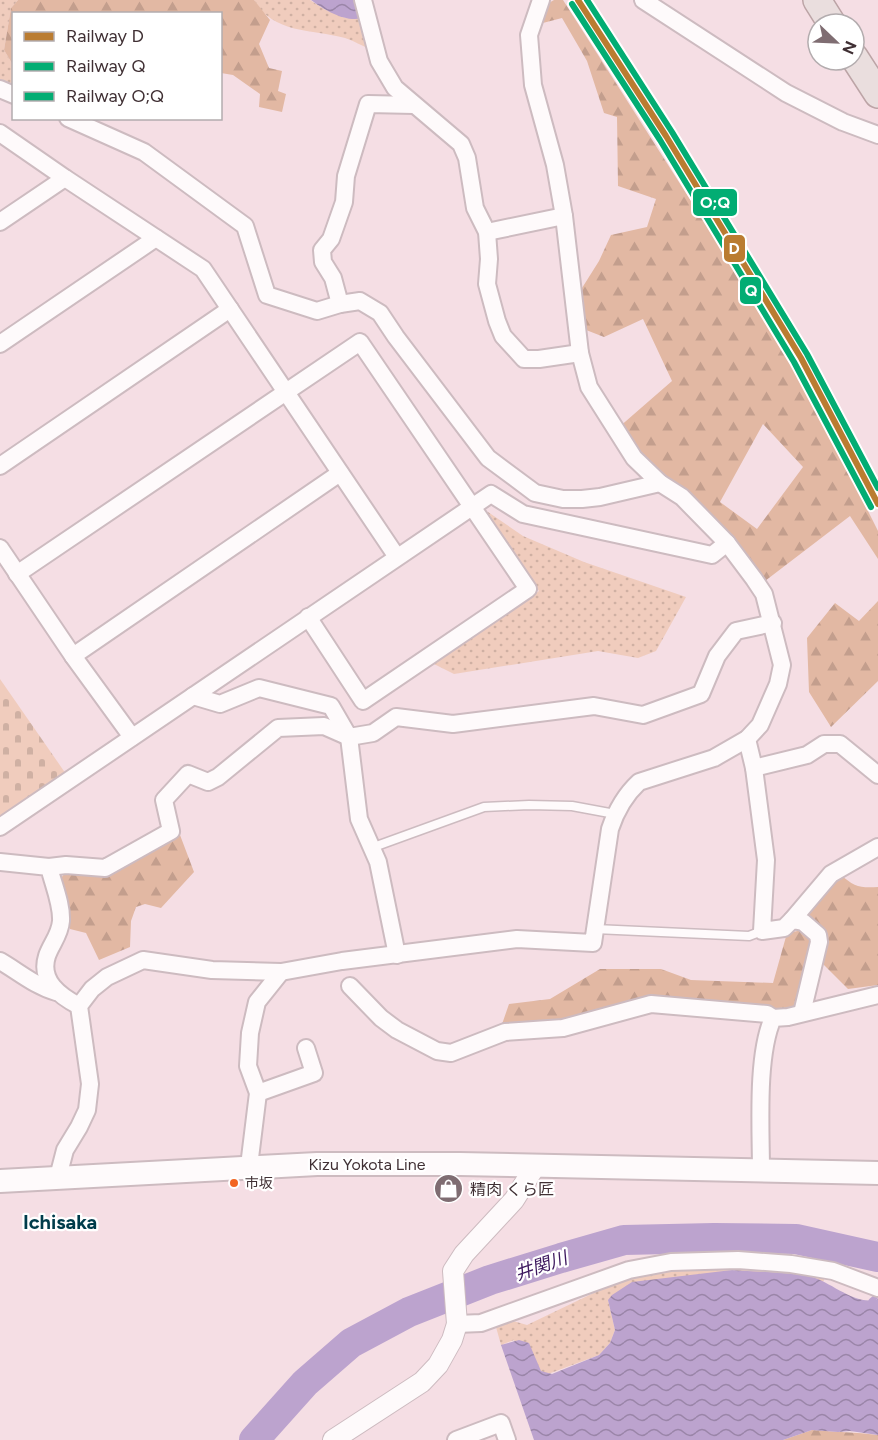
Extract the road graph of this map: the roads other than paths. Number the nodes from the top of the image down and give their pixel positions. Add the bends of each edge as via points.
1 (363, 0) edge
2 (541, 0) edge
3 (643, 0) edge
4 (864, 72) edge
5 (878, 94) edge
6 (414, 105) junction
7 (72, 120) edge
8 (0, 133) edge
9 (878, 135) edge
10 (65, 178) junction
11 (564, 216) junction
12 (0, 222) edge
13 (487, 232) junction
14 (156, 238) junction
15 (340, 303) junction
16 (230, 309) junction
17 (0, 344) edge
18 (580, 353) junction
19 (286, 392) junction
20 (0, 466) edge
21 (340, 473) junction
22 (660, 483) junction
23 (472, 507) junction
24 (727, 543) junction
25 (1, 553) edge
26 (397, 557) junction
27 (17, 573) junction
28 (308, 616) junction
29 (773, 623) junction
30 (73, 656) junction
31 (193, 696) junction
32 (132, 737) junction
33 (350, 737) junction
34 (747, 739) junction
35 (754, 768) junction
36 (878, 775) edge
37 (615, 814) junction
38 (0, 827) edge
39 (878, 847) edge
40 (371, 848) junction
41 (0, 862) edge
42 (49, 867) junction
43 (792, 920) junction
44 (595, 929) junction
45 (762, 931) junction
46 (397, 955) junction
47 (0, 961) edge
48 (281, 972) junction
49 (350, 986) dead end
50 (56, 992) junction
51 (878, 995) edge
52 (79, 1006) junction
53 (802, 1013) junction
54 (773, 1018) junction
55 (306, 1048) dead end
56 (258, 1094) junction
57 (536, 1165) junction
58 (249, 1166) junction
59 (760, 1171) junction
60 (878, 1173) edge
61 (58, 1178) junction
62 (0, 1181) edge
63 (877, 1288) edge
64 (457, 1318) junction
65 (333, 1440) edge
66 (456, 1440) edge
67 (507, 1440) edge

1 - 6 street via 379,60 394,88
2 - 11 street via 529,35 533,85
3 - 9 street via 786,93
4 - 5 highway
6 - 13 street via 461,144 475,208
6 - 15 street via 368,104 346,176 344,202 331,239 322,250
7 - 15 street via 144,152 244,226 267,295 317,311
8 - 10 street
10 - 12 street
10 - 14 street
11 - 13 street
11 - 18 street
13 - 18 street via 487,284 503,336 524,359
14 - 16 street via 203,269
14 - 17 street
15 - 22 street via 360,301 380,313 488,458 535,493 582,499
16 - 19 street
16 - 20 street
18 - 22 street via 589,387 634,458
19 - 21 street
19 - 23 street via 360,342
19 - 27 street
21 - 26 street
21 - 30 street
22 - 24 street via 682,498
23 - 24 street via 491,494 523,514 712,555
23 - 26 street
23 - 28 street via 528,589 363,701
24 - 29 street via 764,594
25 - 27 street
26 - 28 street
27 - 30 street
28 - 31 street
29 - 33 street via 736,631 717,656 700,694 643,715 594,706 453,724 396,717 374,733
29 - 34 street via 782,665 778,684 760,725
30 - 32 street
31 - 32 street
31 - 33 street via 220,704 259,688 331,706
32 - 38 street
33 - 40 street via 359,819
33 - 42 street via 324,726 278,728 218,777 208,782 188,774 164,800 171,831 105,868
34 - 35 street
34 - 37 street via 714,758 639,783
35 - 36 street via 807,755 824,744 840,744
35 - 45 street via 766,860
37 - 40 lane via 572,806 484,807
37 - 44 street
39 - 43 street via 831,874
40 - 46 street via 378,862
41 - 42 street
42 - 50 street via 61,921 46,966
43 - 45 street via 784,928
43 - 53 street via 813,928 819,942
44 - 45 lane via 749,936
44 - 46 street via 593,943 517,939
46 - 48 street
47 - 50 street via 39,987
48 - 52 street via 212,970 142,960 99,982
48 - 56 street via 257,1002 250,1033 248,1066
49 - 54 street via 381,1018 437,1052 451,1053 505,1032 563,1028 651,1004 767,1014
50 - 52 street
51 - 53 street
52 - 61 street via 90,1084 87,1110 64,1150
53 - 54 street
54 - 59 street via 767,1032 761,1091
55 - 56 street via 314,1073
56 - 58 street
57 - 58 main road, Kizu Yokota Line
57 - 59 main road, Kizu Yokota Line
57 - 64 street via 514,1200 453,1271
58 - 61 main road, Kizu Yokota Line
59 - 60 main road, Kizu Yokota Line
61 - 62 main road, Kizu Yokota Line
63 - 64 street via 833,1270 791,1264 738,1260 671,1262 629,1270 481,1323
64 - 65 street via 445,1355 422,1383
66 - 67 street via 501,1423

